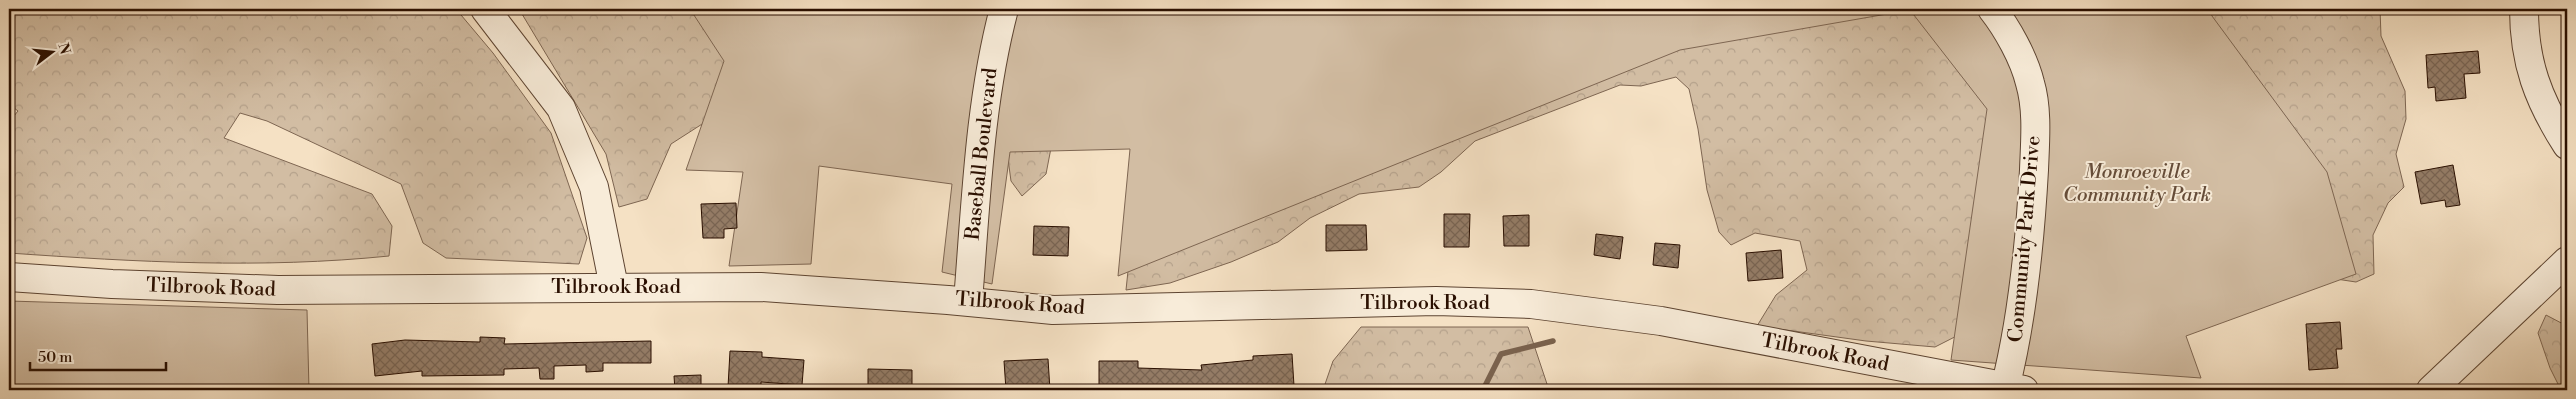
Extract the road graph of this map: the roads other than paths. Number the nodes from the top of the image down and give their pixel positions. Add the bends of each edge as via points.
1 (485, 9) edge
2 (1004, 9) edge
3 (1992, 9) edge
4 (2524, 9) edge
5 (2567, 146) edge
6 (2567, 262) edge
7 (9, 277) edge
8 (614, 287) junction
9 (968, 301) junction
10 (2015, 389) edge
11 (2431, 390) edge

1 - 8 street via 561,108 594,187
2 - 9 street, Baseball Boulevard via 995,43 983,121
3 - 10 street, Community Park Drive via 2005,25 2030,83 2036,134
4 - 5 street via 2524,40 2532,76
6 - 11 street
7 - 8 street, Tilbrook Road via 278,290
8 - 9 street, Tilbrook Road via 761,287
9 - 10 street, Tilbrook Road via 1053,310 1436,301 1532,304 1661,321

